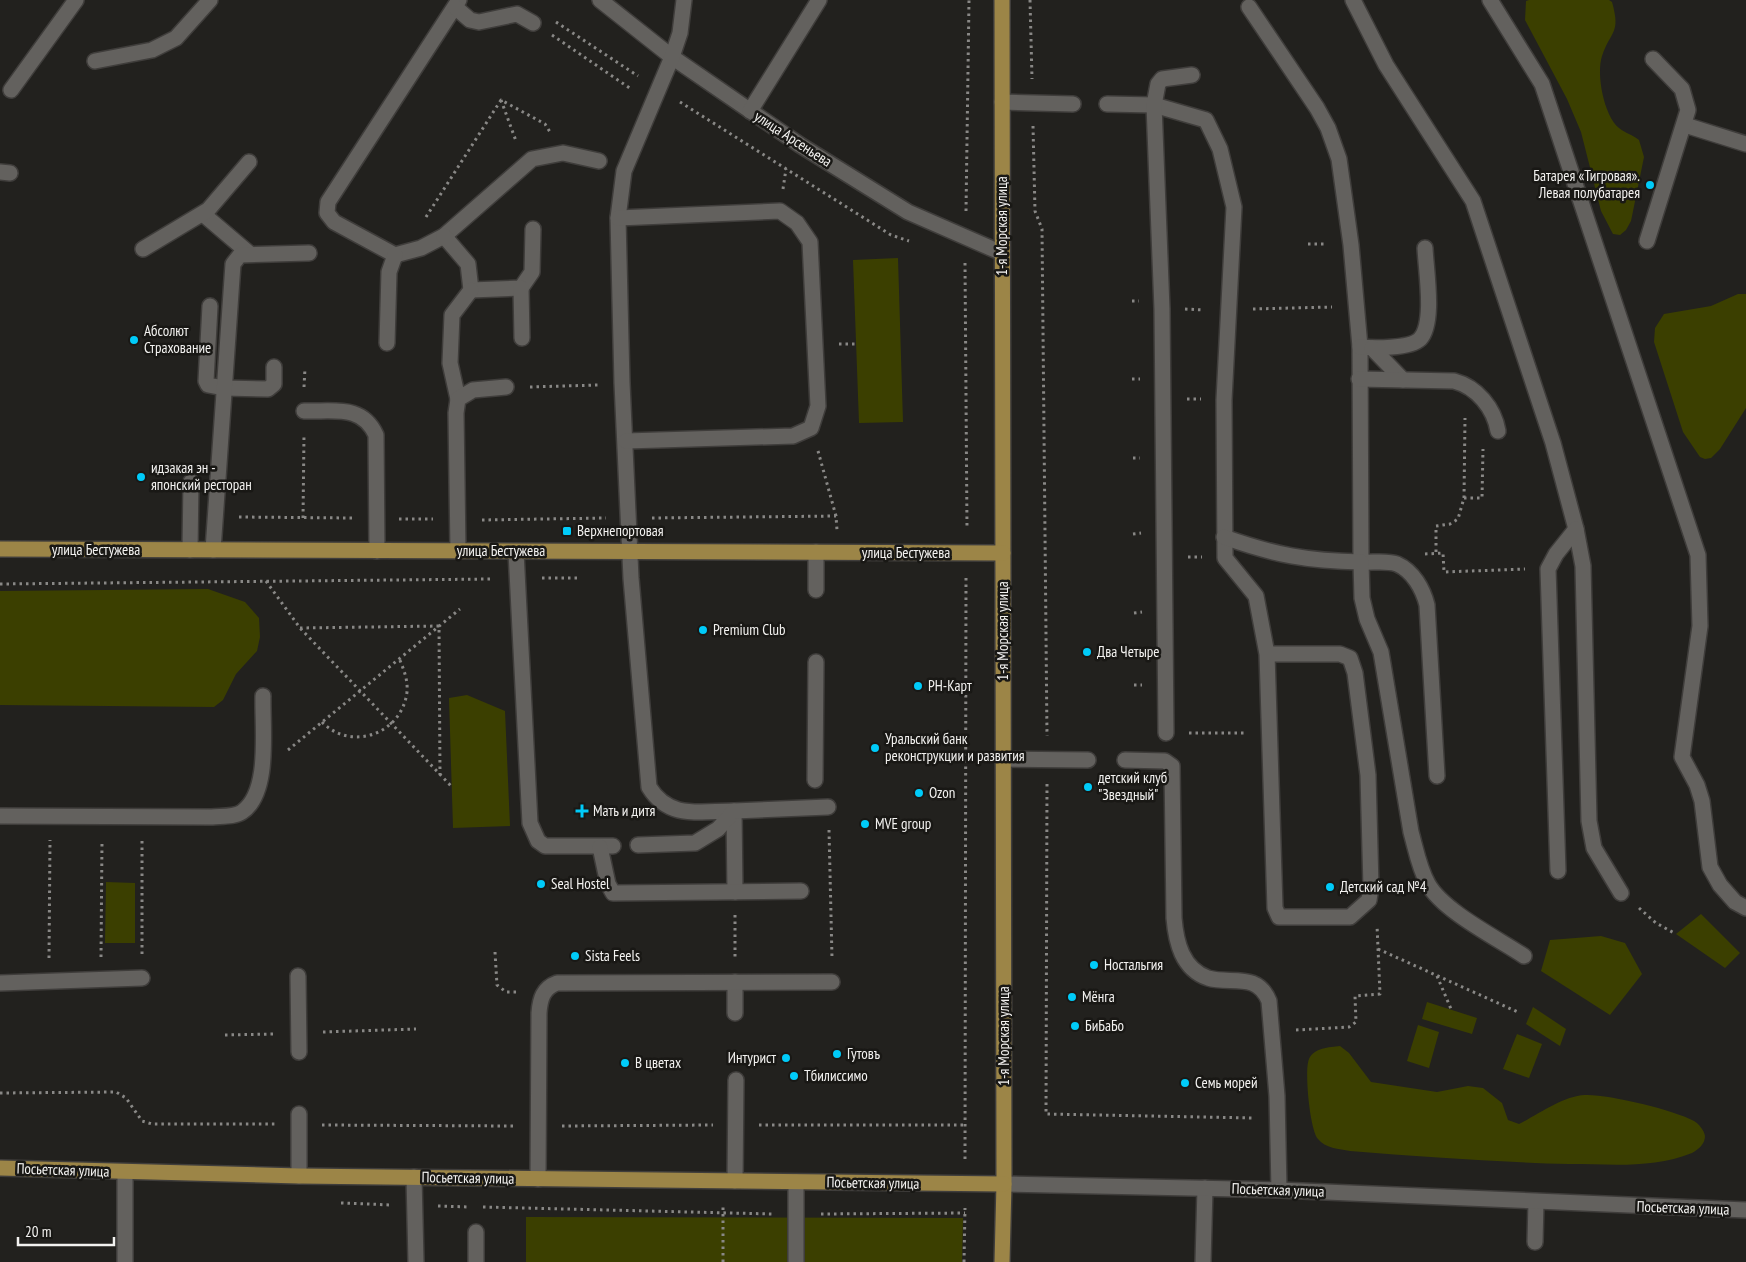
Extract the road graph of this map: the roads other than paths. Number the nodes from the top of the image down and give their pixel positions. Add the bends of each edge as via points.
1 (76, 0) edge
2 (210, 0) edge
3 (600, 0) edge
4 (684, 0) edge
5 (819, 0) edge
6 (1002, 0) edge
7 (1353, 0) edge
8 (1490, 0) edge
9 (457, 3) edge
10 (1249, 7) dead end
11 (533, 23) road end
12 (672, 58) junction
13 (1653, 59) dead end
14 (95, 61) dead end
15 (1192, 75) dead end
16 (11, 90) dead end
17 (1002, 102) junction
18 (1073, 104) dead end
19 (1106, 104) dead end
20 (1154, 105) junction
21 (750, 111) junction
22 (1685, 125) junction
23 (1746, 144) edge
24 (598, 161) dead end
25 (249, 162) dead end
26 (203, 214) junction
27 (618, 218) junction
28 (533, 229) dead end
29 (444, 236) junction
30 (1647, 241) dead end
31 (1425, 248) dead end
32 (144, 249) dead end
33 (309, 253) dead end
34 (1002, 253) junction
35 (250, 254) junction
36 (399, 254) junction
37 (521, 288) junction
38 (471, 290) junction
39 (210, 306) dead end
40 (522, 338) dead end
41 (387, 344) dead end
42 (1366, 348) junction
43 (274, 367) dead end
44 (1359, 379) junction
45 (1402, 380) junction
46 (506, 387) road end
47 (224, 388) junction
48 (458, 399) junction
49 (304, 411) road end
50 (1498, 431) dead end
51 (626, 441) junction
52 (191, 482) dead end
53 (1576, 529) junction
54 (1224, 537) junction
55 (0, 549) edge
56 (190, 550) junction
57 (213, 550) junction
58 (377, 551) junction
59 (458, 551) junction
60 (516, 552) junction
61 (630, 552) junction
62 (816, 552) junction
63 (1003, 553) junction
64 (1360, 562) junction
65 (816, 590) dead end
66 (1267, 654) junction
67 (816, 662) dead end
68 (263, 696) dead end
69 (1166, 734) road end
70 (1003, 759) junction
71 (1088, 760) dead end
72 (1125, 760) dead end
73 (1437, 776) dead end
74 (815, 780) dead end
75 (828, 807) road end
76 (734, 811) junction
77 (0, 816) edge
78 (638, 845) dead end
79 (1558, 871) dead end
80 (801, 890) dead end
81 (735, 892) junction
82 (1622, 893) dead end
83 (1746, 908) edge
84 (1524, 956) dead end
85 (298, 976) dead end
86 (142, 978) road end
87 (735, 982) junction
88 (832, 982) dead end
89 (0, 983) edge
90 (735, 1013) dead end
91 (299, 1052) dead end
92 (736, 1080) dead end
93 (299, 1119) road end
94 (0, 1168) edge
95 (125, 1172) junction
96 (299, 1176) junction
97 (414, 1177) junction
98 (538, 1179) junction
99 (735, 1181) junction
100 (796, 1182) junction
101 (1004, 1184) junction
102 (1205, 1188) junction
103 (1279, 1190) junction
104 (1536, 1202) junction
105 (1746, 1210) edge
106 (476, 1232) dead end
107 (1535, 1242) dead end
108 (125, 1262) edge
109 (416, 1262) edge
110 (476, 1262) edge
111 (796, 1262) edge
112 (1002, 1262) edge
113 (1203, 1262) edge

1 - 16 street
2 - 14 street via 176,38 152,50
3 - 12 street, улица Арсеньева
4 - 12 street via 680,33
5 - 21 street
6 - 17 main road, 1-я Морская улица
7 - 53 street via 1386,65 1473,201 1553,443
8 - 83 street via 1542,84 1698,555 1700,626 1682,757 1702,801 1710,867 1720,885 1735,902
9 - 11 street via 470,20 479,22 517,14
9 - 36 street via 328,202 327,213 334,222
10 - 42 street via 1317,108 1339,159
12 - 21 street, улица Арсеньева
12 - 27 street via 624,171
13 - 22 street via 1682,89 1688,110
15 - 20 street via 1162,79
17 - 18 street
17 - 34 main road, 1-я Морская улица
19 - 20 street
20 - 54 street via 1206,120 1220,149 1234,207 1224,400
20 - 69 street via 1162,310
21 - 34 street, улица Арсеньева via 908,212
22 - 23 street
22 - 30 street
24 - 29 street via 563,153 532,159
25 - 26 street
26 - 32 street
26 - 35 street
27 - 51 street
27 - 51 street via 780,211 797,223 810,242 818,406 811,428 793,436
28 - 37 street via 532,272
29 - 36 street via 421,248
29 - 38 street via 468,264
31 - 42 street via 1427,326 1420,339 1408,345
33 - 35 street
34 - 63 main road, 1-я Морская улица
35 - 47 street via 240,255 233,264
36 - 41 street via 389,272
37 - 38 street
37 - 40 street
38 - 48 street via 452,316 450,363
39 - 47 street via 206,381 208,385
42 - 44 street
42 - 45 street
43 - 47 street via 274,384 268,390
44 - 45 street
44 - 64 street
45 - 50 street via 1466,384 1473,388 1491,412
46 - 48 street via 473,390
47 - 57 street
48 - 59 street
49 - 58 street via 350,412 363,416 370,423 376,435
51 - 61 street
52 - 56 street
53 - 79 street via 1548,569
53 - 82 street via 1583,566 1589,821 1594,848
54 - 64 street via 1270,553 1318,561
54 - 66 street via 1225,558 1256,596
55 - 56 main road, улица Бестужева
56 - 57 main road, улица Бестужева
57 - 58 main road, улица Бестужева
58 - 59 main road, улица Бестужева
59 - 60 main road, улица Бестужева
60 - 61 main road, улица Бестужева
60 - 81 street via 530,822 538,841 545,846 607,846 608,884 614,893
61 - 62 main road, улица Бестужева
61 - 76 street via 649,787 663,804 680,812
62 - 63 main road, улица Бестужева
62 - 65 street
63 - 70 main road, 1-я Морская улица
64 - 73 street via 1396,564 1410,574 1424,593
64 - 84 street via 1362,598 1381,652 1418,860 1428,884 1452,911
66 - 66 street via 1340,654 1350,658 1355,673 1368,775 1372,886 1369,900 1350,917 1279,916 1275,908
67 - 74 street
68 - 77 street via 259,788 253,802 241,813 212,817
70 - 71 street
70 - 101 main road, 1-я Морская улица
72 - 103 street via 1166,761 1172,766 1174,918 1182,957 1208,978 1256,984 1269,1001
75 - 76 street
76 - 78 street via 718,829 695,843
76 - 81 street
80 - 81 street
85 - 91 street
86 - 89 street
87 - 88 street
87 - 90 street
87 - 98 street via 557,983 549,986 543,994 539,1013
92 - 99 street
93 - 96 street
94 - 95 main road, Посьетская улица
95 - 96 main road, Посьетская улица
95 - 108 street
96 - 97 main road, Посьетская улица
97 - 98 main road, Посьетская улица
97 - 109 street
98 - 99 main road, Посьетская улица
99 - 100 main road, Посьетская улица
100 - 101 main road, Посьетская улица
100 - 111 street
101 - 102 street, Посьетская улица
101 - 112 main road, 1-я Морская улица
102 - 103 street, Посьетская улица
102 - 113 street
103 - 104 street, Посьетская улица
104 - 105 street, Посьетская улица
104 - 107 street
106 - 110 street

